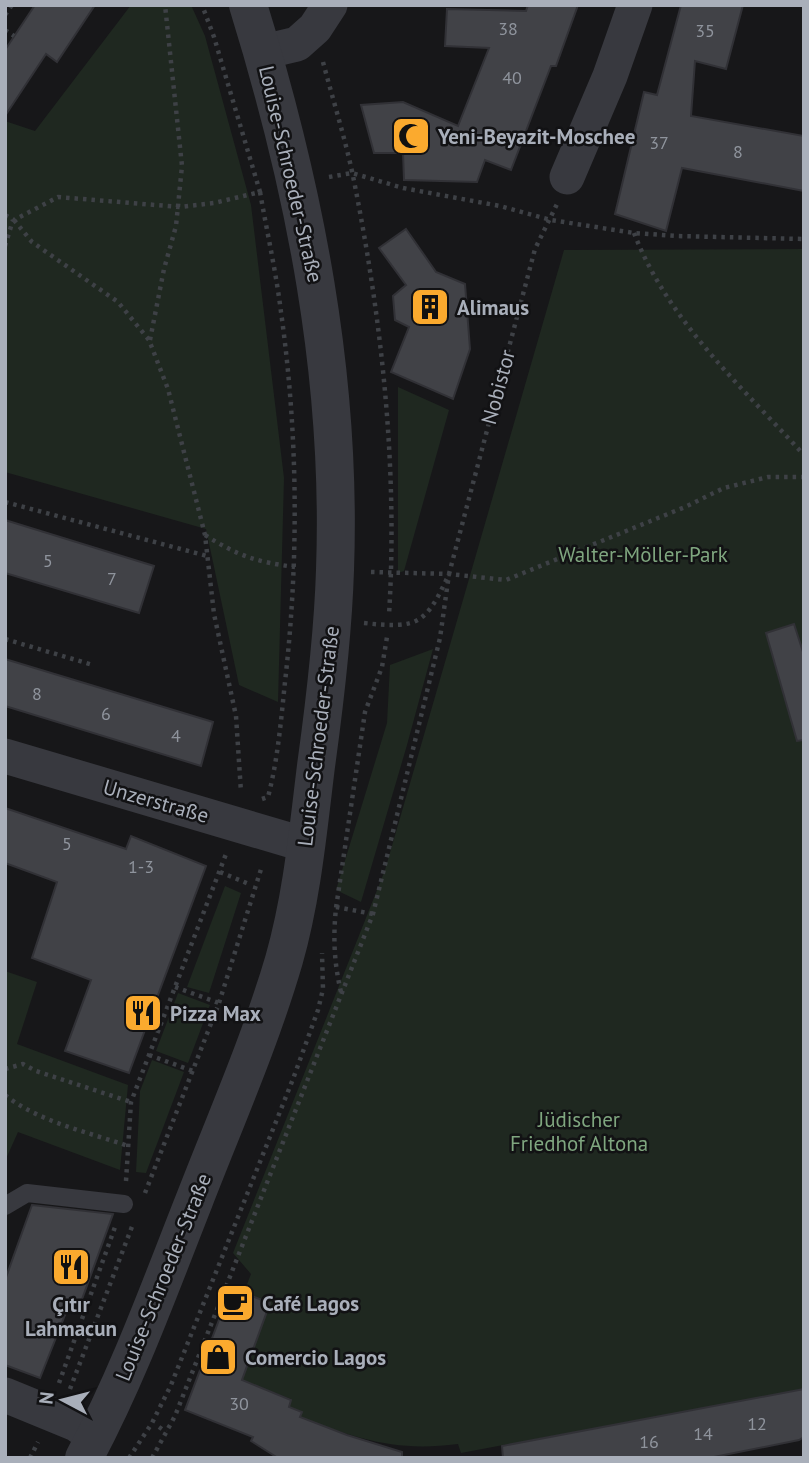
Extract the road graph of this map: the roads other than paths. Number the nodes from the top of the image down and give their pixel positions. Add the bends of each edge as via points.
1 (248, 5) edge
2 (635, 5) edge
3 (322, 17) edge
4 (262, 52) junction
5 (567, 177) road end
6 (5, 756) edge
7 (289, 839) junction
8 (132, 1205) road end
9 (5, 1206) edge
10 (5, 1395) edge
11 (89, 1448) edge

1 - 4 street, Louise-Schroeder-Straße
2 - 5 street
3 - 4 street via 297,44
4 - 7 street, Louise-Schroeder-Straße via 298,183 325,340 332,422 332,620 322,723
6 - 7 street, Unzerstraße
7 - 11 street, Louise-Schroeder-Straße via 298,899 263,1022 130,1359
8 - 9 lane via 27,1193
10 - 11 street via 59,1404

